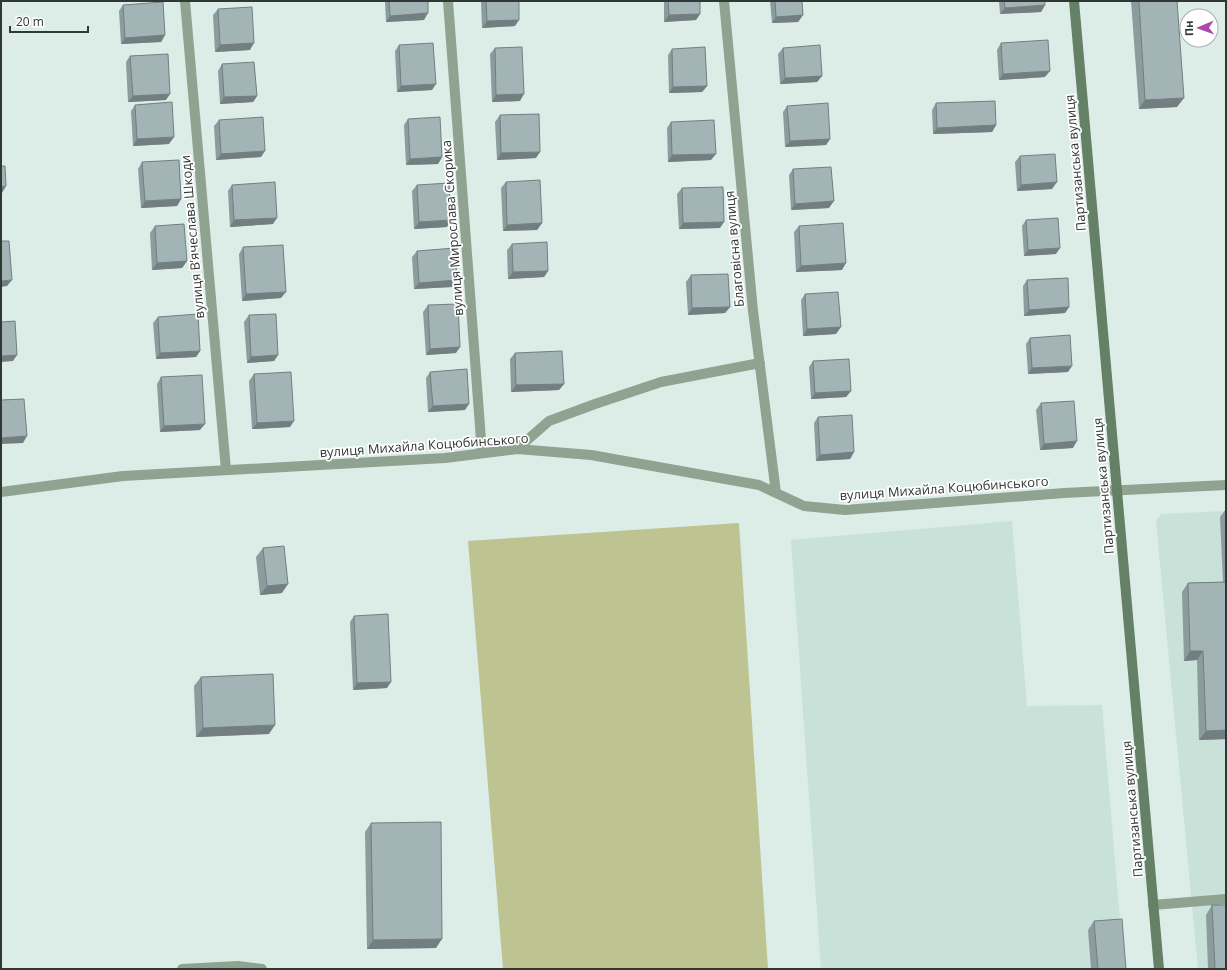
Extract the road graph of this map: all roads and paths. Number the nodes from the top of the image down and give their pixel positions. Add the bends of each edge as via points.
1 (185, 1) edge
2 (448, 1) edge
3 (724, 1) edge
4 (1074, 1) edge
5 (760, 363) junction
6 (517, 449) junction
7 (482, 453) junction
8 (226, 470) junction
9 (1226, 485) edge
10 (1116, 490) junction
11 (1, 492) edge
12 (776, 493) junction
13 (1226, 899) edge
14 (1153, 905) junction
15 (182, 969) edge
16 (262, 969) edge
17 (1159, 969) edge

1 - 8 street, вулиця Вʼячеслава Шкоди
2 - 7 street, вулиця Мирослава Скорика
3 - 5 street, Благовісна вулиця
4 - 10 street, Партизанська вулиця
5 - 6 street via 660,382 595,404 549,421
5 - 12 street, Благовісна вулиця
6 - 7 street, вулиця Михайла Коцюбинського
6 - 12 street, вулиця Михайла Коцюбинського via 591,455 759,485
7 - 8 street, вулиця Михайла Коцюбинського via 445,458
8 - 11 street, вулиця Михайла Коцюбинського via 123,476
9 - 10 street, вулиця Михайла Коцюбинського
10 - 12 street, вулиця Михайла Коцюбинського via 845,510 804,506
10 - 14 street, Партизанська вулиця
13 - 14 street
14 - 17 street, Партизанська вулиця
15 - 16 street via 238,966

